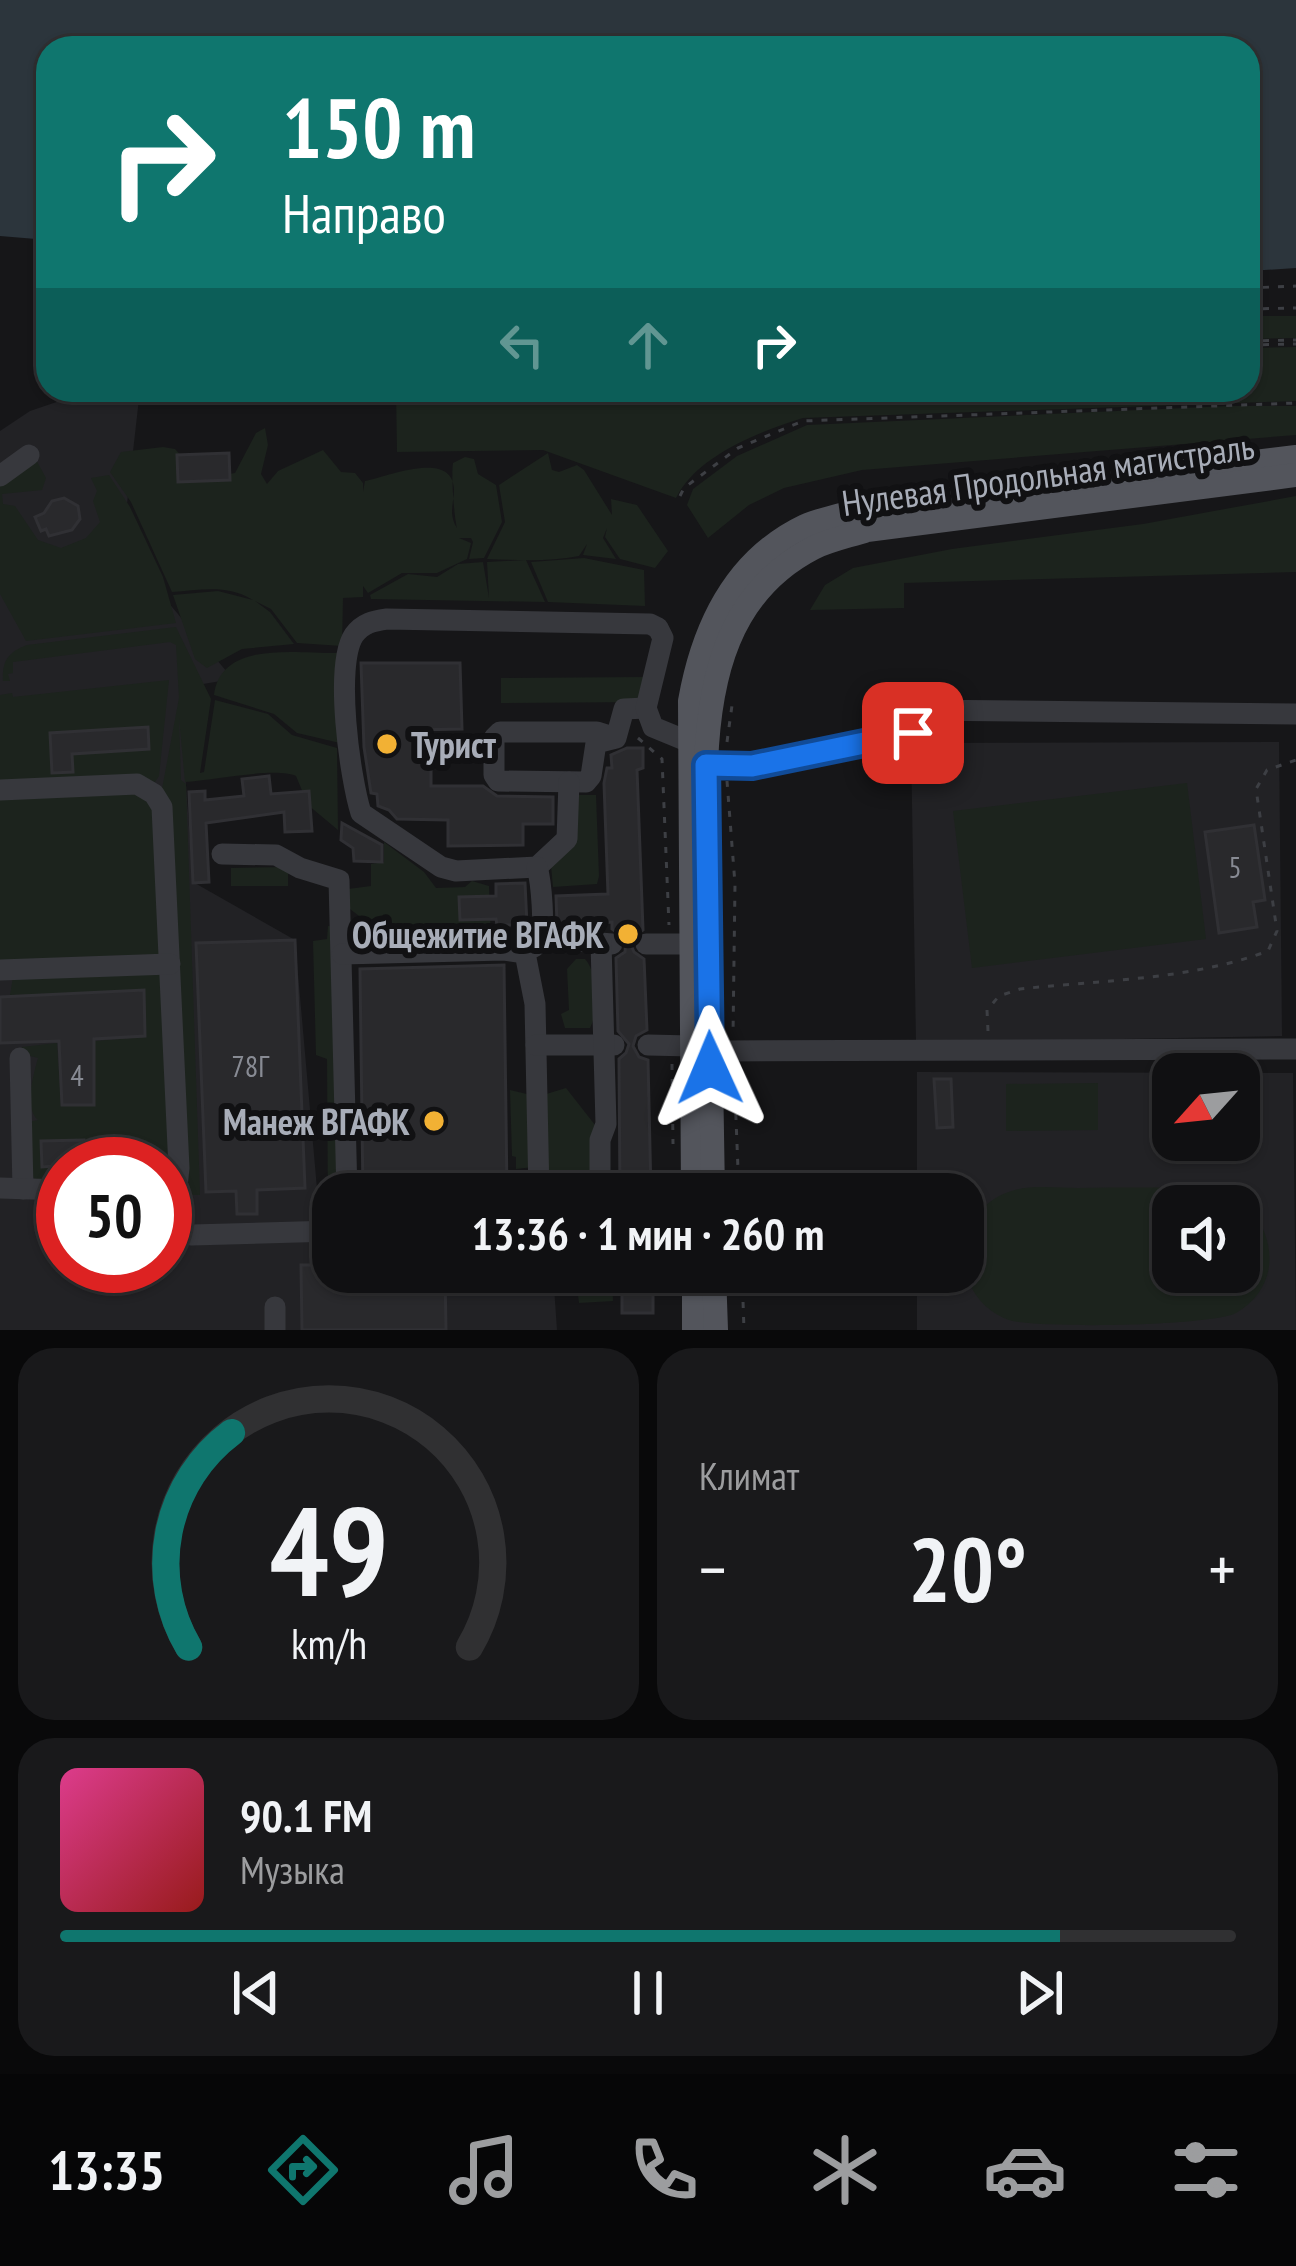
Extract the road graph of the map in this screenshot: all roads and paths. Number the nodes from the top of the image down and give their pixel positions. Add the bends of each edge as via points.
1 (1296, 286) edge
2 (1260, 288) edge
3 (1296, 308) edge
4 (1260, 309) edge
5 (1296, 342) edge
6 (1260, 343) edge
7 (1296, 404) edge
8 (29, 455) dead end
9 (1296, 458) edge
10 (1296, 475) edge
11 (0, 476) edge
12 (680, 496) dead end
13 (733, 696) dead end
14 (1296, 714) edge
15 (649, 717) junction
16 (616, 738) junction
17 (687, 741) junction
18 (1296, 760) edge
19 (715, 766) junction
20 (568, 782) junction
21 (0, 790) edge
22 (222, 854) dead end
23 (537, 867) junction
24 (691, 940) junction
25 (530, 944) junction
26 (646, 944) dead end
27 (342, 954) junction
28 (170, 964) junction
29 (0, 970) edge
30 (988, 1042) dead end
31 (536, 1045) junction
32 (610, 1045) junction
33 (648, 1046) dead end
34 (691, 1046) junction
35 (1296, 1049) edge
36 (730, 1051) junction
37 (20, 1058) dead end
38 (178, 1137) edge
39 (347, 1173) edge
40 (539, 1173) edge
41 (600, 1173) edge
42 (693, 1173) edge
43 (711, 1173) edge
44 (738, 1173) edge
45 (0, 1188) edge
46 (23, 1189) junction
47 (36, 1189) edge
48 (312, 1231) edge
49 (192, 1234) edge
50 (694, 1293) edge
51 (715, 1293) edge
52 (743, 1293) edge
53 (694, 1330) edge
54 (716, 1330) edge
55 (744, 1330) edge

1 - 2 path
3 - 4 path
5 - 6 path
7 - 12 path via 802,421 738,448
8 - 11 lane
9 - 17 main road, Нулевая Продольная магистраль via 860,510 805,526 758,557 711,622
10 - 19 main road, Нулевая Продольная магистраль via 867,530 814,548 774,575 732,628 709,700
13 - 19 path
14 - 19 lane via 913,710 913,733 752,766
15 - 16 lane via 624,710
15 - 17 lane
15 - 23 lane via 663,638 650,624 387,619 351,639 349,734 361,813 441,867
15 - 24 path via 636,739 662,758
16 - 20 lane via 596,743 586,782
16 - 20 lane via 496,734 498,781
17 - 24 main road, Нулевая Продольная магистраль
18 - 30 path via 1268,770 1256,788 1277,931 1268,952 1189,970 1020,989 987,1010
19 - 24 main road
19 - 36 path via 734,884
20 - 23 lane via 567,839
21 - 28 lane via 137,784 154,794 164,814
22 - 27 lane via 276,855 334,876
23 - 25 lane via 542,881
24 - 26 lane
24 - 34 main road
24 - 43 main road
25 - 27 lane
25 - 31 lane
25 - 32 lane via 607,943
27 - 39 lane
28 - 29 lane
28 - 38 lane
31 - 32 lane
31 - 40 lane
32 - 41 lane
33 - 34 lane
34 - 42 main road
35 - 36 lane
36 - 44 path
37 - 46 lane
45 - 46 lane
46 - 47 lane
48 - 49 lane
50 - 53 main road
51 - 54 main road
52 - 55 path

